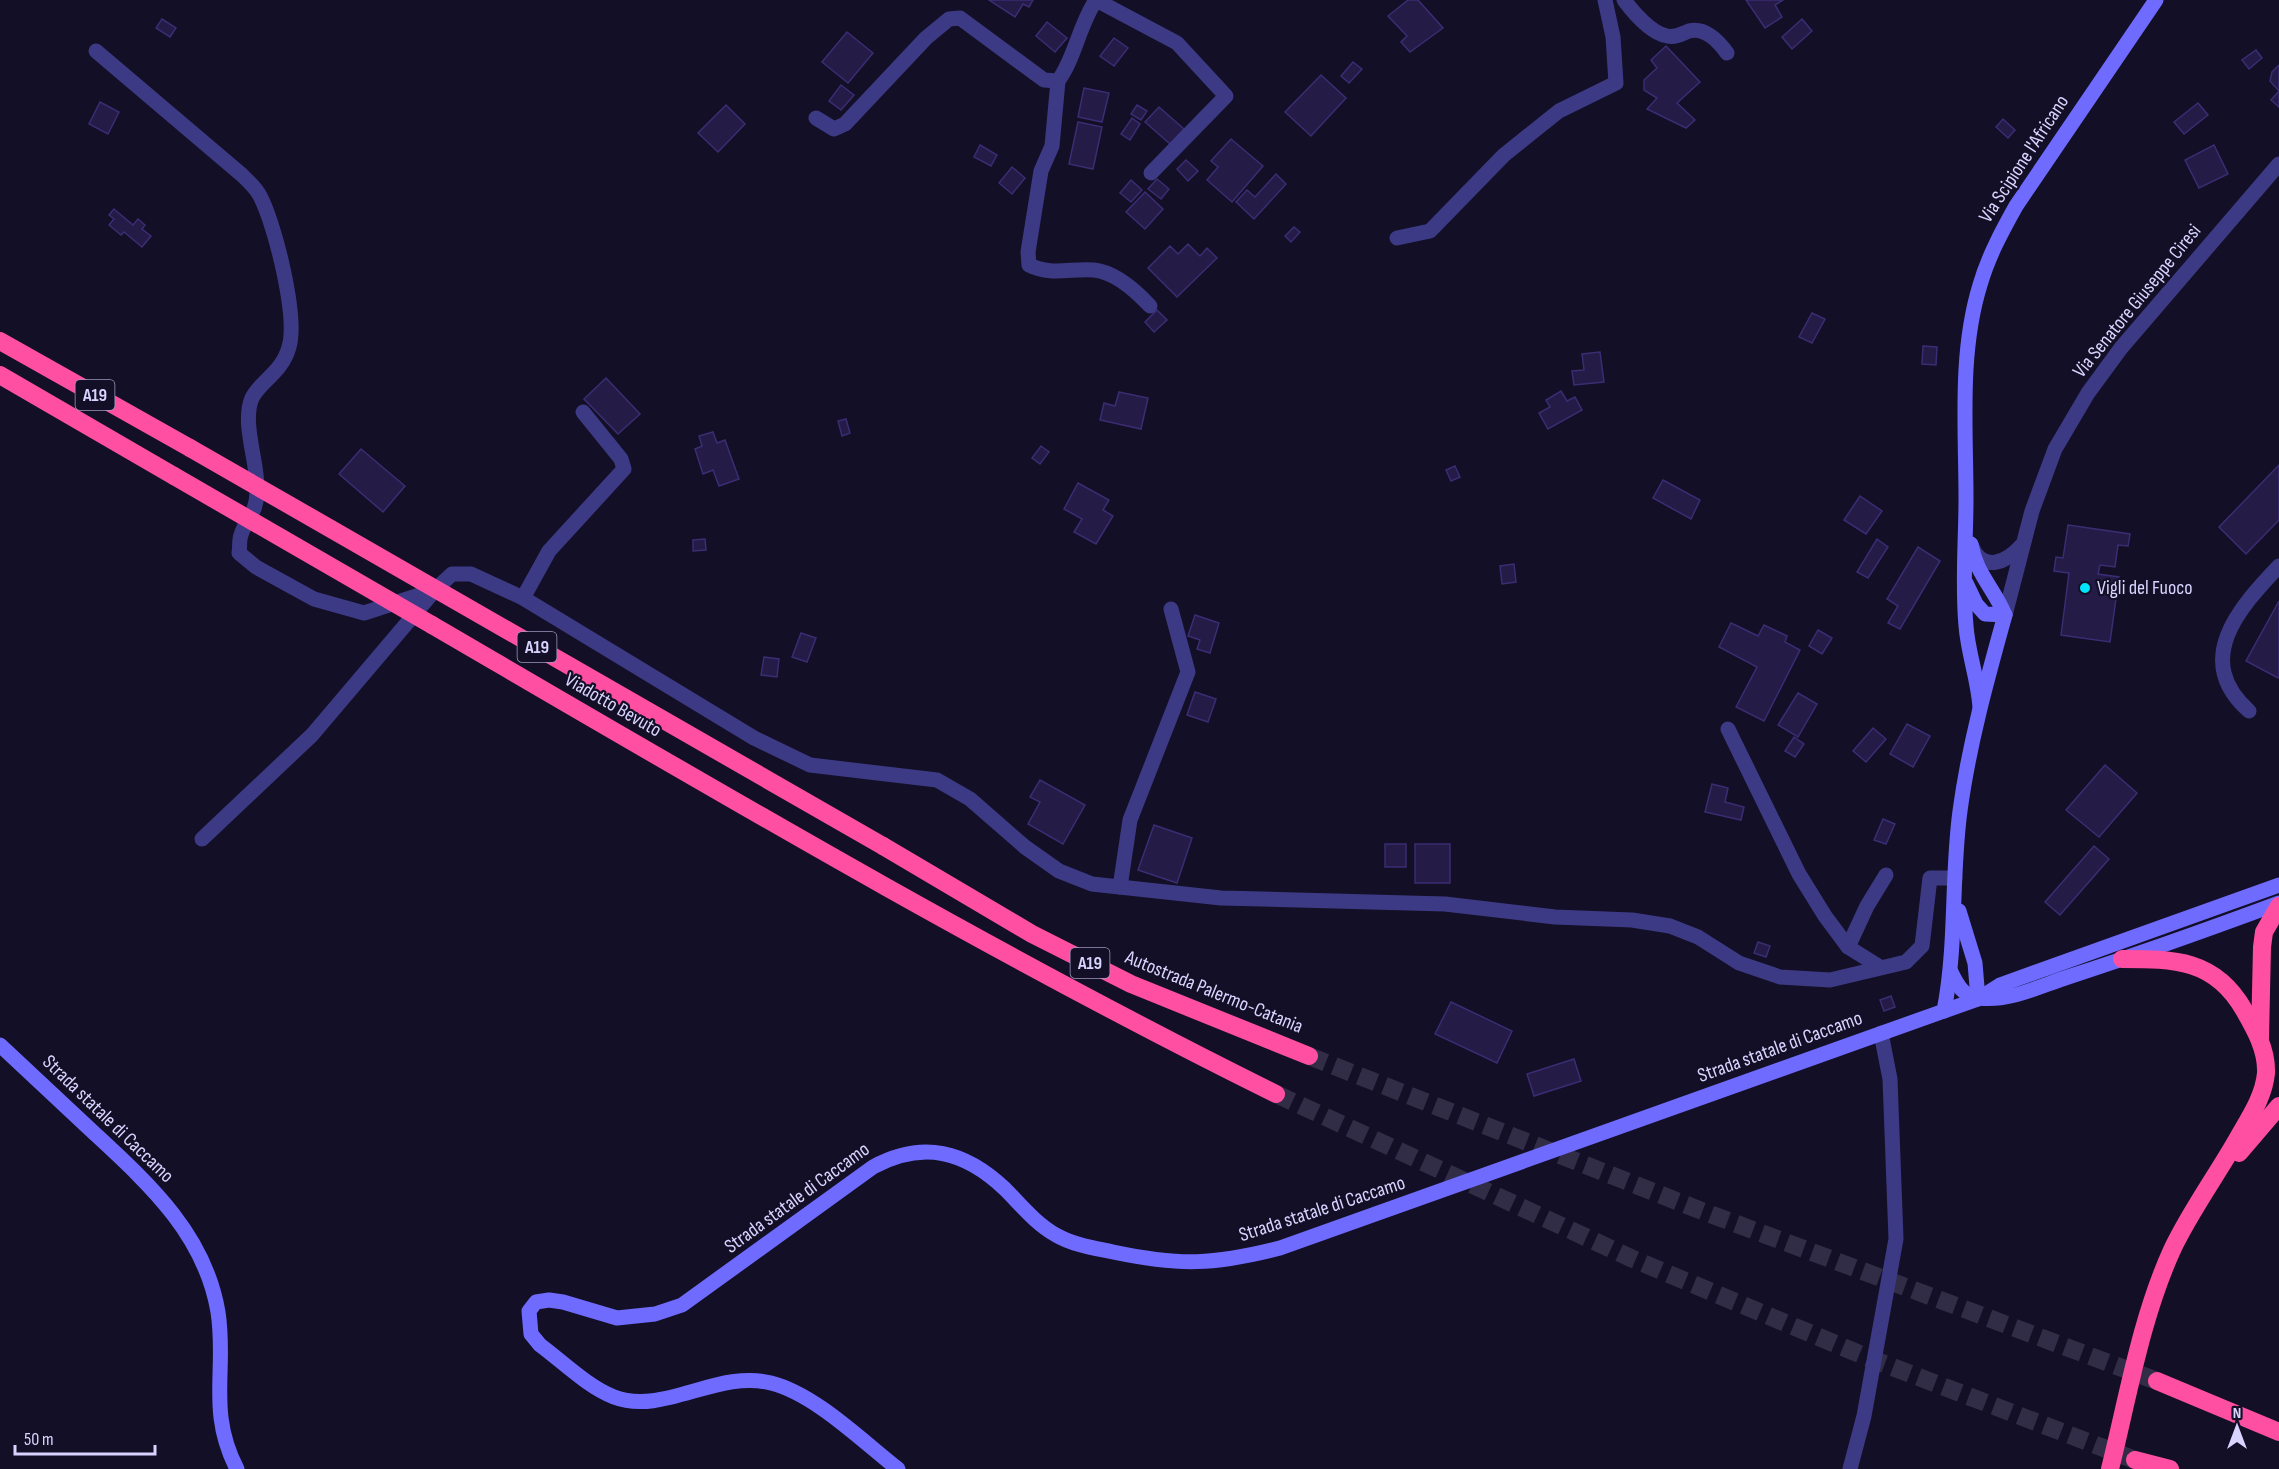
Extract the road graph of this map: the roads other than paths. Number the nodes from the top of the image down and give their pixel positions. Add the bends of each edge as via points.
1 (1096, 0) edge
2 (1605, 0) edge
3 (1624, 0) edge
4 (2156, 0) edge
5 (96, 51) dead end
6 (1727, 53) dead end
7 (1058, 81) junction
8 (816, 118) dead end
9 (2279, 164) edge
10 (1151, 173) dead end
11 (1397, 238) dead end
12 (1150, 306) dead end
13 (0, 341) edge
14 (0, 375) edge
15 (583, 412) dead end
16 (1966, 502) junction
17 (1970, 542) junction
18 (2021, 546) junction
19 (2279, 566) edge
20 (1963, 577) junction
21 (435, 590) junction
22 (523, 598) junction
23 (1172, 609) dead end
24 (2005, 615) junction
25 (1980, 707) junction
26 (2249, 711) dead end
27 (1728, 729) dead end
28 (202, 839) dead end
29 (883, 846) joint
30 (1886, 875) dead end
31 (1955, 879) junction
32 (2277, 886) edge
33 (1120, 887) junction
34 (1956, 897) junction
35 (2279, 904) edge
36 (1848, 946) junction
37 (2122, 959) junction
38 (1975, 963) junction
39 (1880, 967) junction
40 (1951, 972) junction
41 (2000, 985) junction
42 (1978, 999) junction
43 (1944, 1011) junction
44 (1881, 1033) junction
45 (2260, 1039) junction
46 (0, 1045) edge
47 (1309, 1056) tunnel mouth
48 (1276, 1094) tunnel mouth
49 (2279, 1106) edge
50 (2209, 1189) junction
51 (2157, 1381) tunnel mouth
52 (2279, 1432) edge
53 (2135, 1460) tunnel mouth
54 (237, 1469) edge
55 (898, 1469) edge
56 (1850, 1469) edge
57 (2110, 1469) edge
58 (2170, 1469) edge

1 - 7 street
1 - 10 street via 1177,43 1226,96
2 - 11 street via 1613,37 1616,83 1559,111 1504,155 1430,231
3 - 6 street via 1663,36 1674,37 1692,30 1716,38
4 - 16 main road, Via Scipione l'Africano via 2016,206 1980,284 1972,317 1966,380
5 - 21 street via 242,175 259,194 269,218 293,324 283,363 253,397 248,419 257,493 254,513 241,534 239,553 256,567 315,598 364,613
7 - 8 street via 1044,80 960,18 949,19 845,124 834,129
7 - 12 street via 1052,146 1041,171 1029,265 1043,272 1097,270 1134,290
9 - 18 street, Via Senatore Giuseppe Ciresi via 2121,348 2088,393 2055,449
13 - 29 highway, Viadotto Bevuto / A19, bridge
14 - 48 highway, Viadotto Bevuto / A19, bridge via 874,882
15 - 22 street via 621,459 624,469 549,551
16 - 17 main road
16 - 20 main road
17 - 18 street via 1978,557 1994,563 2009,559
17 - 24 main road via 1978,571
18 - 24 street, Via Senatore Giuseppe Ciresi
19 - 26 street via 2239,611 2225,646 2222,674 2236,699
20 - 24 main road via 1985,614
20 - 25 main road via 1966,629 1978,678
21 - 22 street via 452,574 471,574
21 - 28 street via 312,735
22 - 33 street via 753,738 810,765 937,780 970,799 1059,871 1092,884
23 - 33 street via 1188,672 1130,820
24 - 25 main road
25 - 31 main road via 1960,811
27 - 36 street via 1799,874
29 - 47 highway, Autostrada Palermo-Catania / A19 via 1032,934 1131,984
30 - 36 street
31 - 34 main road
31 - 39 street via 1930,879 1922,946 1906,962
32 - 41 main road, Strada statale di Caccamo
33 - 39 street via 1221,898 1446,904 1556,917 1632,920 1670,926 1698,937 1739,963 1780,976 1830,980
34 - 38 main road
34 - 40 main road
35 - 37 main road, Strada statale di Caccamo
35 - 45 highway via 2264,932
36 - 39 street
37 - 42 main road, Strada statale di Caccamo via 2005,997
37 - 45 highway via 2172,959 2201,967 2234,993
38 - 41 main road
38 - 42 main road
40 - 42 main road via 1959,987
40 - 43 main road
41 - 42 main road, Strada statale di Caccamo
42 - 43 main road, Strada statale di Caccamo
43 - 44 main road, Strada statale di Caccamo
44 - 55 main road, Strada statale di Caccamo via 1280,1248 1229,1261 1185,1263 1148,1259 1081,1245 1037,1222 1005,1188 971,1162 954,1155 914,1152 892,1156 873,1167 682,1305 638,1318 617,1318 549,1300 536,1302 529,1311 531,1334 540,1345 613,1397 643,1402 737,1381 770,1382 814,1405
44 - 56 street via 1890,1079 1896,1239 1864,1416
45 - 50 highway via 2266,1072 2261,1096
46 - 54 main road, Strada statale di Caccamo via 150,1184 196,1247 218,1313 219,1410 227,1448
49 - 50 highway
50 - 57 highway via 2172,1249 2158,1288
51 - 52 highway
53 - 58 highway

